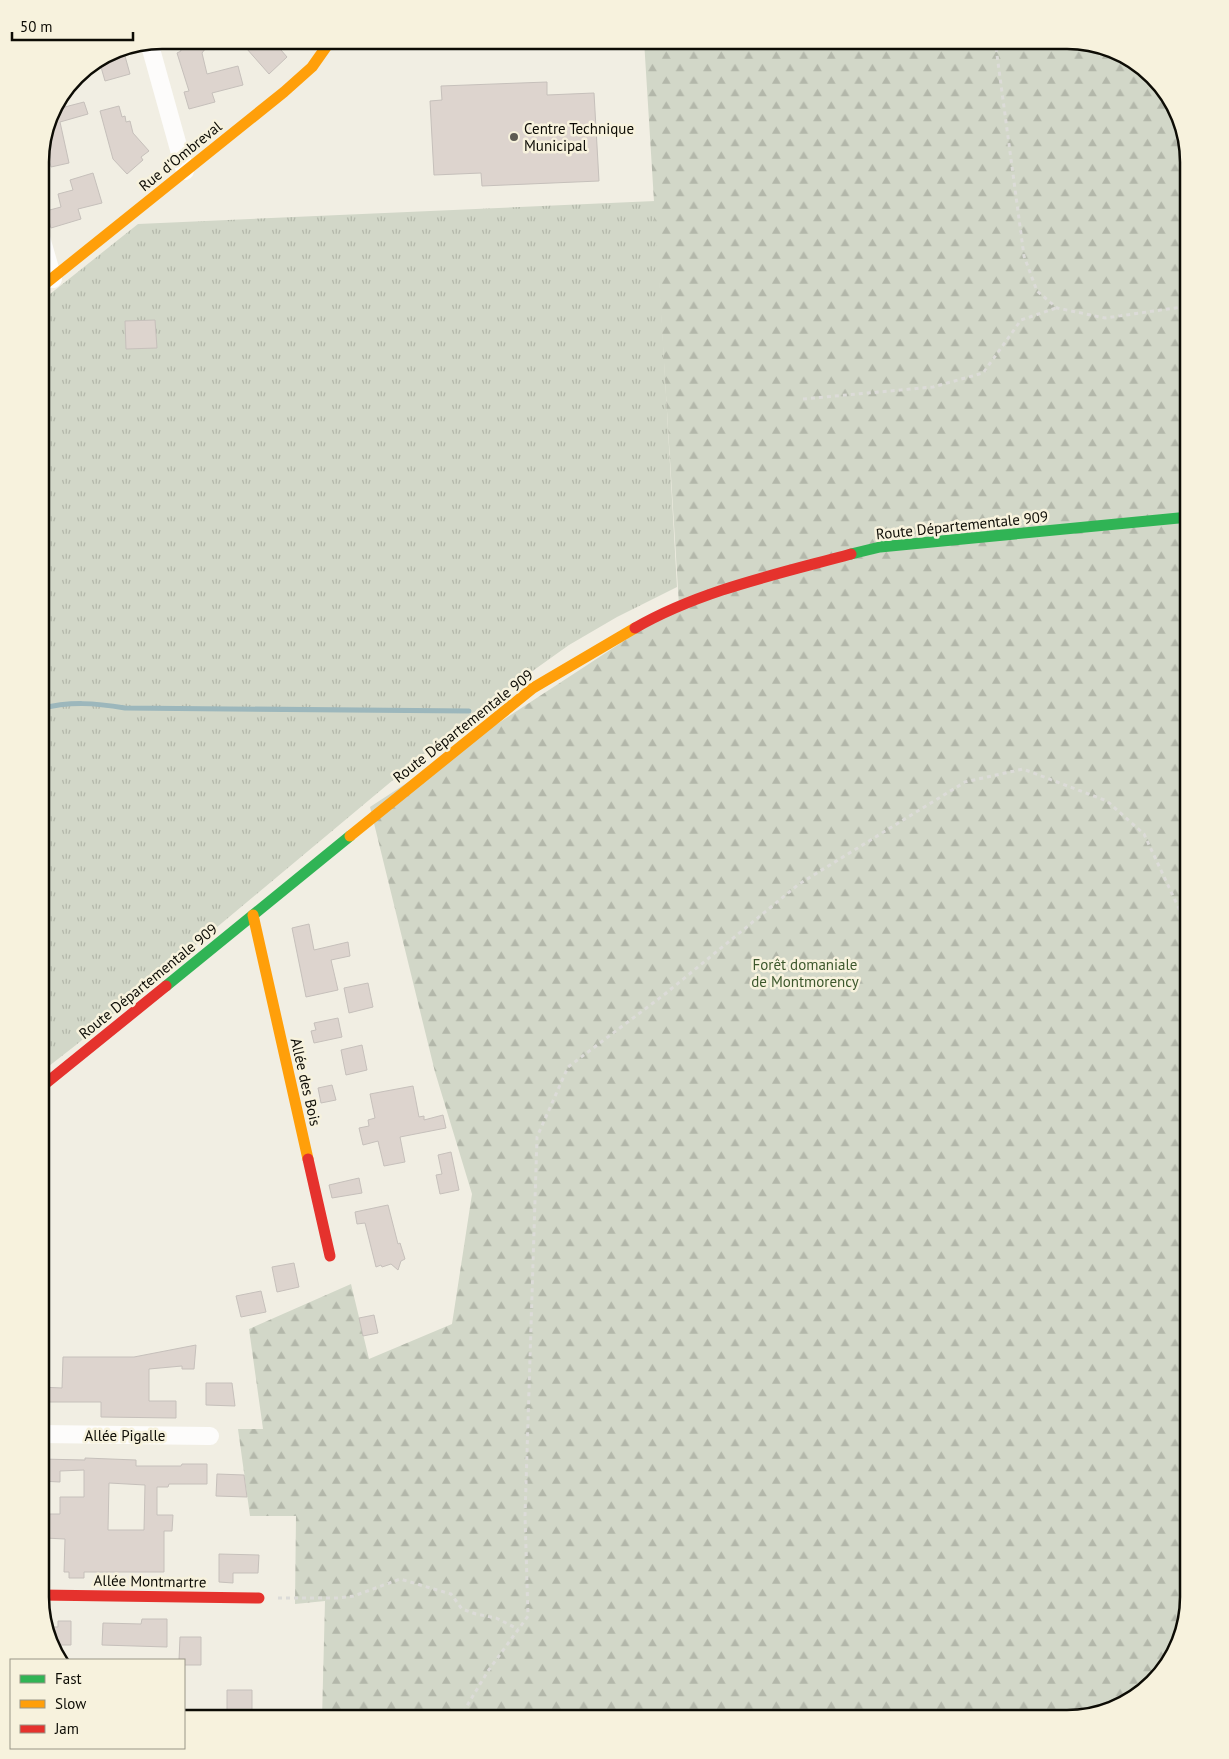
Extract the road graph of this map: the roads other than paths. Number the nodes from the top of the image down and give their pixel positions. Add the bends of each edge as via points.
1 (325, 49) edge
2 (151, 50) edge
3 (185, 170) junction
4 (49, 282) edge
5 (1180, 518) edge
6 (253, 914) junction
7 (49, 1081) edge
8 (330, 1256) dead end
9 (49, 1434) edge
10 (210, 1436) dead end
11 (49, 1594) edge
12 (260, 1598) road end

1 - 3 main road, Rue d'Ombreval via 312,67 269,105
2 - 3 street
3 - 4 main road, Rue d'Ombreval
5 - 6 main road, Route Départementale 909 via 880,547 796,569 679,606 533,688
6 - 7 main road, Route Départementale 909
6 - 8 main road, Allée des Bois
9 - 10 street, Allée Pigalle
11 - 12 main road, Allée Montmartre

